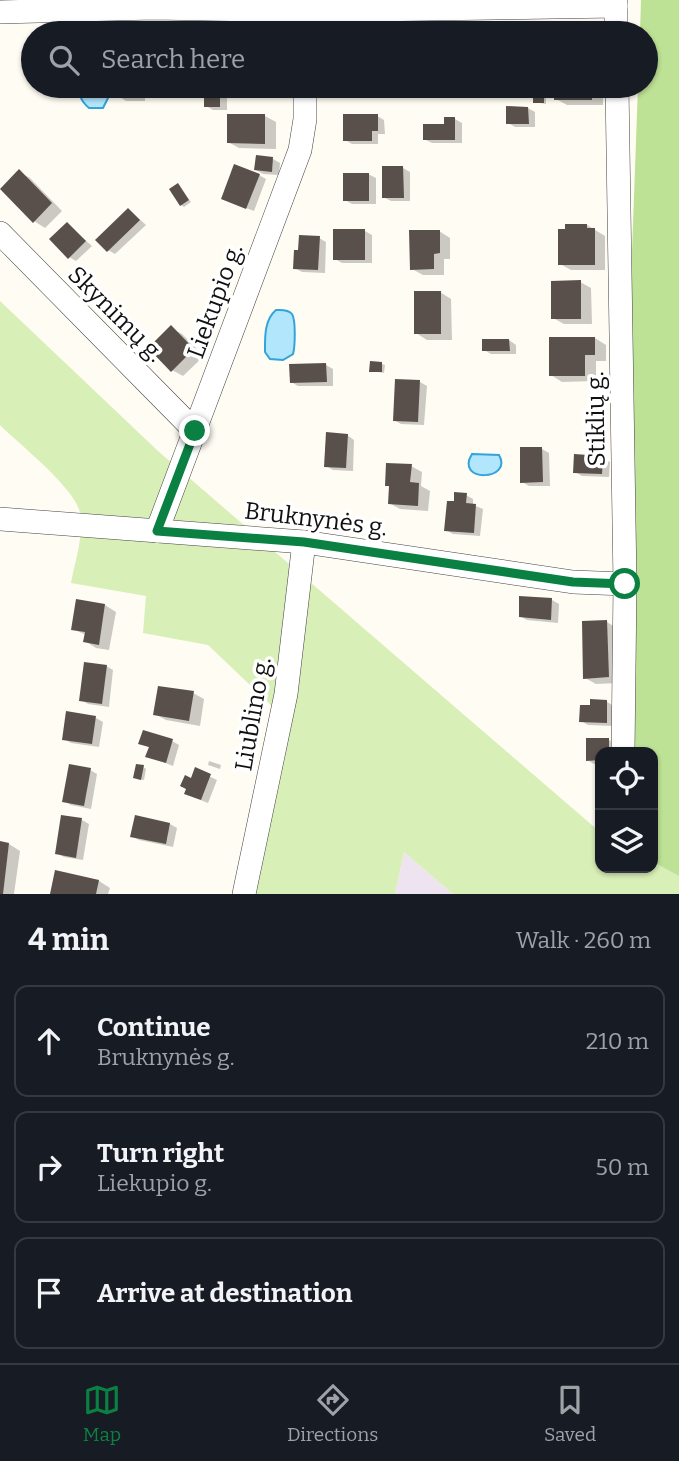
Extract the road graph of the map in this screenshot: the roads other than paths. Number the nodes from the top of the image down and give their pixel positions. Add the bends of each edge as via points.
1 (616, 3) edge
2 (0, 12) edge
3 (305, 15) edge
4 (616, 21) edge
5 (305, 98) edge
6 (617, 98) edge
7 (0, 233) edge
8 (195, 431) junction
9 (0, 519) edge
10 (157, 531) junction
11 (304, 542) junction
12 (625, 584) junction
13 (623, 747) edge
14 (244, 894) edge

1 - 3 street
1 - 4 street
2 - 3 street via 154,8
5 - 8 street, Liekupio g. via 300,150
6 - 12 street, Stiklių g.
7 - 8 street, Skynimų g.
8 - 10 street, Liekupio g.
9 - 10 street, Bruknynės g.
10 - 11 street, Bruknynės g.
11 - 12 street, Bruknynės g. via 573,582
11 - 14 street, Liublino g. via 286,694
12 - 13 street, Stiklių g.

